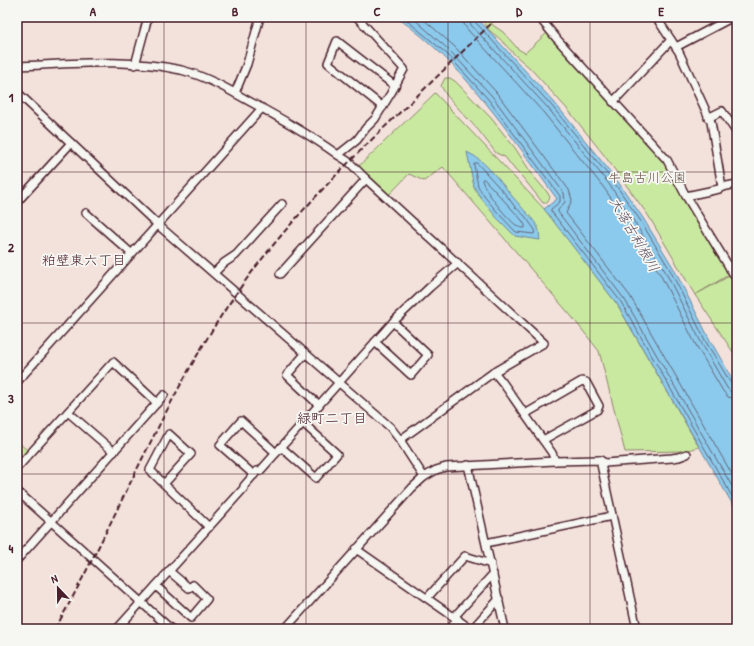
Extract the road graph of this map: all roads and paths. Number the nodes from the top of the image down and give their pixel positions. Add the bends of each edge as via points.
1 (148, 17) edge
2 (260, 17) edge
3 (357, 17) edge
4 (539, 17) edge
5 (656, 17) edge
6 (733, 17) edge
7 (671, 40) junction
8 (676, 47) junction
9 (135, 65) junction
10 (17, 66) edge
11 (395, 86) junction
12 (17, 92) edge
13 (235, 93) junction
14 (614, 102) junction
15 (383, 107) junction
16 (262, 108) junction
17 (708, 118) junction
18 (737, 132) edge
19 (71, 143) junction
20 (338, 155) junction
21 (366, 179) junction
22 (737, 184) edge
23 (722, 187) junction
24 (686, 196) junction
25 (17, 202) edge
26 (282, 204) dead end
27 (86, 213) dead end
28 (158, 225) junction
29 (132, 254) junction
30 (458, 263) junction
31 (737, 264) edge
32 (730, 269) junction
33 (214, 273) junction
34 (280, 274) dead end
35 (737, 280) edge
36 (393, 322) junction
37 (375, 342) junction
38 (305, 354) junction
39 (494, 372) junction
40 (17, 382) edge
41 (338, 383) junction
42 (164, 395) dead end
43 (157, 403) junction
44 (319, 405) junction
45 (68, 412) junction
46 (525, 414) junction
47 (303, 423) junction
48 (400, 440) junction
49 (543, 440) junction
50 (278, 450) junction
51 (114, 452) junction
52 (687, 454) dead end
53 (600, 460) junction
54 (555, 461) junction
55 (468, 465) junction
56 (17, 468) edge
57 (254, 475) junction
58 (424, 477) junction
59 (164, 484) junction
60 (17, 491) edge
61 (612, 516) junction
62 (51, 522) junction
63 (209, 527) junction
64 (486, 543) junction
65 (356, 549) junction
66 (17, 560) edge
67 (491, 564) junction
68 (169, 571) junction
69 (493, 574) junction
70 (156, 586) junction
71 (427, 598) junction
72 (499, 599) junction
73 (141, 602) junction
74 (456, 618) junction
75 (117, 629) edge
76 (171, 629) edge
77 (285, 629) edge
78 (449, 629) edge
79 (471, 629) edge
80 (505, 629) edge
81 (637, 629) edge

1 - 9 street
2 - 13 street via 247,64
3 - 11 street via 404,69
4 - 14 street
5 - 7 street
6 - 8 street
7 - 8 street
7 - 14 street
8 - 17 street
9 - 10 street via 108,63
9 - 13 street via 181,70 204,77
11 - 15 street
11 - 15 street via 337,41 328,63
12 - 19 street
13 - 16 street
14 - 24 street via 667,160
15 - 20 street via 357,140
16 - 20 street via 316,139
16 - 28 street
17 - 18 street via 722,111
17 - 23 street
19 - 25 street
19 - 28 street
20 - 21 street
21 - 30 street
21 - 34 street
22 - 23 street
23 - 24 street via 719,190
24 - 32 street
26 - 33 street via 236,255
27 - 29 street
28 - 29 street
28 - 33 street
29 - 40 street
30 - 36 street
30 - 39 street via 544,343
31 - 32 street
32 - 35 street
33 - 38 street
36 - 37 street
36 - 37 street via 428,356 411,375
37 - 41 street
38 - 41 street
38 - 44 street via 287,375
39 - 46 street
39 - 48 street
41 - 44 street
41 - 48 street via 390,427
42 - 43 street
43 - 45 street via 113,362
43 - 51 street
44 - 47 street
45 - 51 street
45 - 56 street
46 - 49 street
46 - 49 street via 582,381 586,382 599,406 597,410
47 - 50 street
47 - 50 street via 337,454 316,478
48 - 58 street
49 - 54 street
50 - 57 street
50 - 57 street via 241,421 220,445
51 - 62 street
52 - 53 street via 672,458 605,463
53 - 54 street
53 - 61 street
54 - 55 street
55 - 58 street via 446,467
55 - 64 street
57 - 63 street
58 - 65 street
59 - 59 street via 191,454 169,434 150,470
59 - 63 street
60 - 62 street
61 - 64 street
61 - 81 street
62 - 66 street
62 - 73 street
63 - 68 street
64 - 67 street
65 - 71 street
65 - 77 street
67 - 69 street
67 - 71 street via 465,556
68 - 70 street
68 - 70 street via 189,588 193,585 207,599 191,618
69 - 72 street
69 - 74 street
70 - 73 street
71 - 74 street
72 - 79 street
72 - 80 street
73 - 75 street
73 - 76 street
74 - 78 street
74 - 79 street

